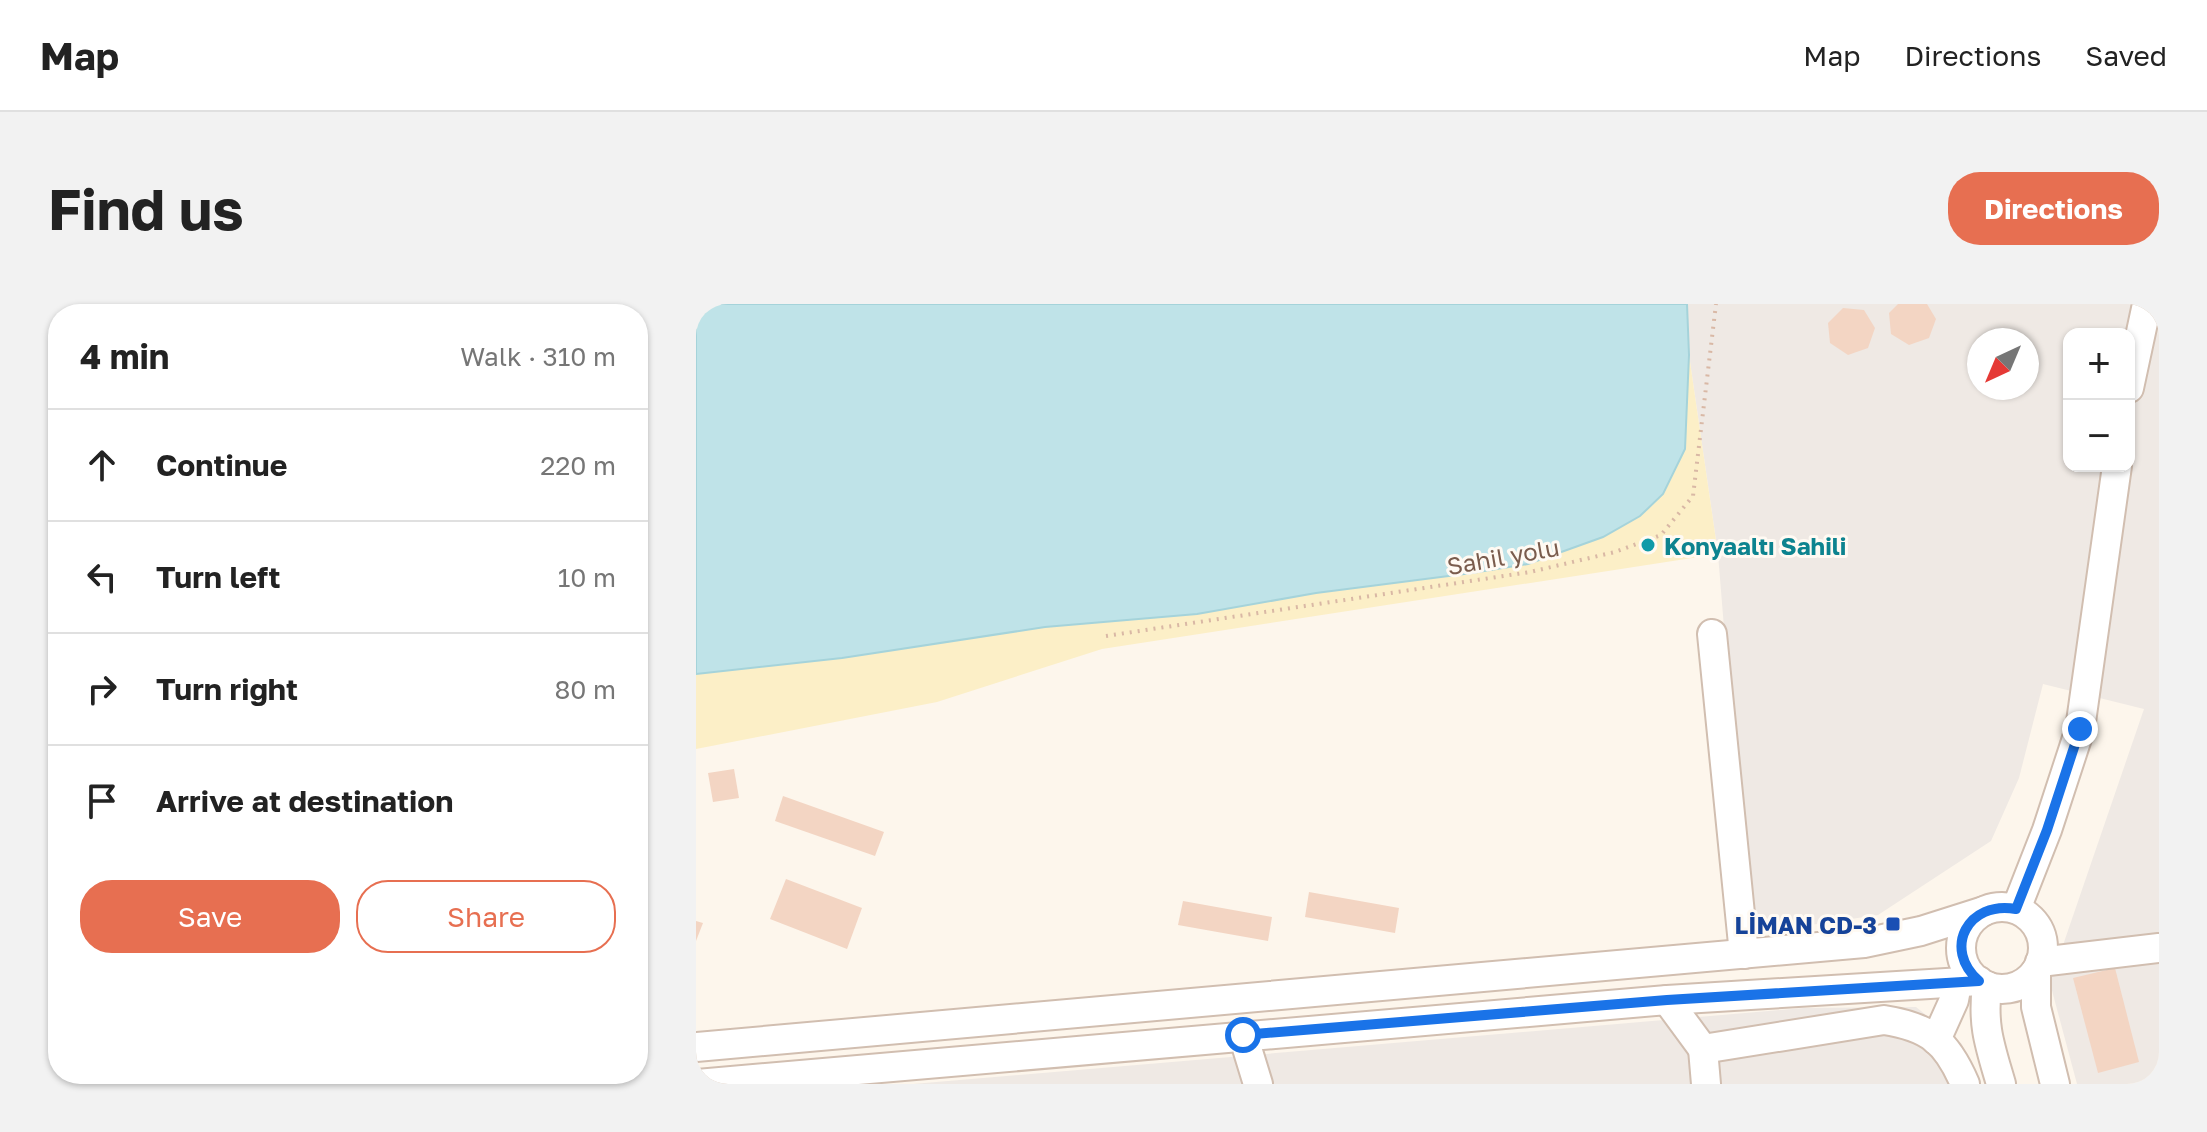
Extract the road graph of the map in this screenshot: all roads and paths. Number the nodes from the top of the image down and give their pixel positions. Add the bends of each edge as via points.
1 (1716, 304) edge
2 (2147, 304) edge
3 (2149, 333) edge
4 (2135, 372) edge
5 (2116, 472) edge
6 (1712, 634) dead end
7 (1106, 636) dead end
8 (2016, 909) junction
9 (1984, 911) junction
10 (2159, 948) edge
11 (1744, 954) junction
12 (2038, 966) junction
13 (1974, 984) junction
14 (1667, 1000) junction
15 (1243, 1035) junction
16 (1936, 1040) junction
17 (755, 1042) junction
18 (706, 1046) edge
19 (1703, 1049) junction
20 (759, 1078) junction
21 (708, 1083) edge
22 (1258, 1084) edge
23 (1706, 1084) edge
24 (1965, 1084) edge
25 (2001, 1084) edge
26 (2055, 1084) edge

1 - 7 path, Sahil yolu via 1693,496 1661,535 1530,572
2 - 3 street
3 - 4 street
5 - 8 street via 2080,729
6 - 11 street
8 - 9 street
8 - 12 street via 2041,936
9 - 11 street via 1864,943
9 - 13 street via 1966,927 1962,939 1964,963
10 - 12 street
11 - 17 street
12 - 13 street via 2014,987
12 - 26 street via 2036,1007
13 - 14 street
13 - 16 street via 1954,1000
13 - 25 street
14 - 15 street
14 - 19 street
15 - 20 street
15 - 22 street
16 - 19 street via 1913,1025 1884,1020
16 - 24 street via 1953,1057
17 - 18 street
17 - 20 street
18 - 21 street
19 - 23 street
20 - 21 street

